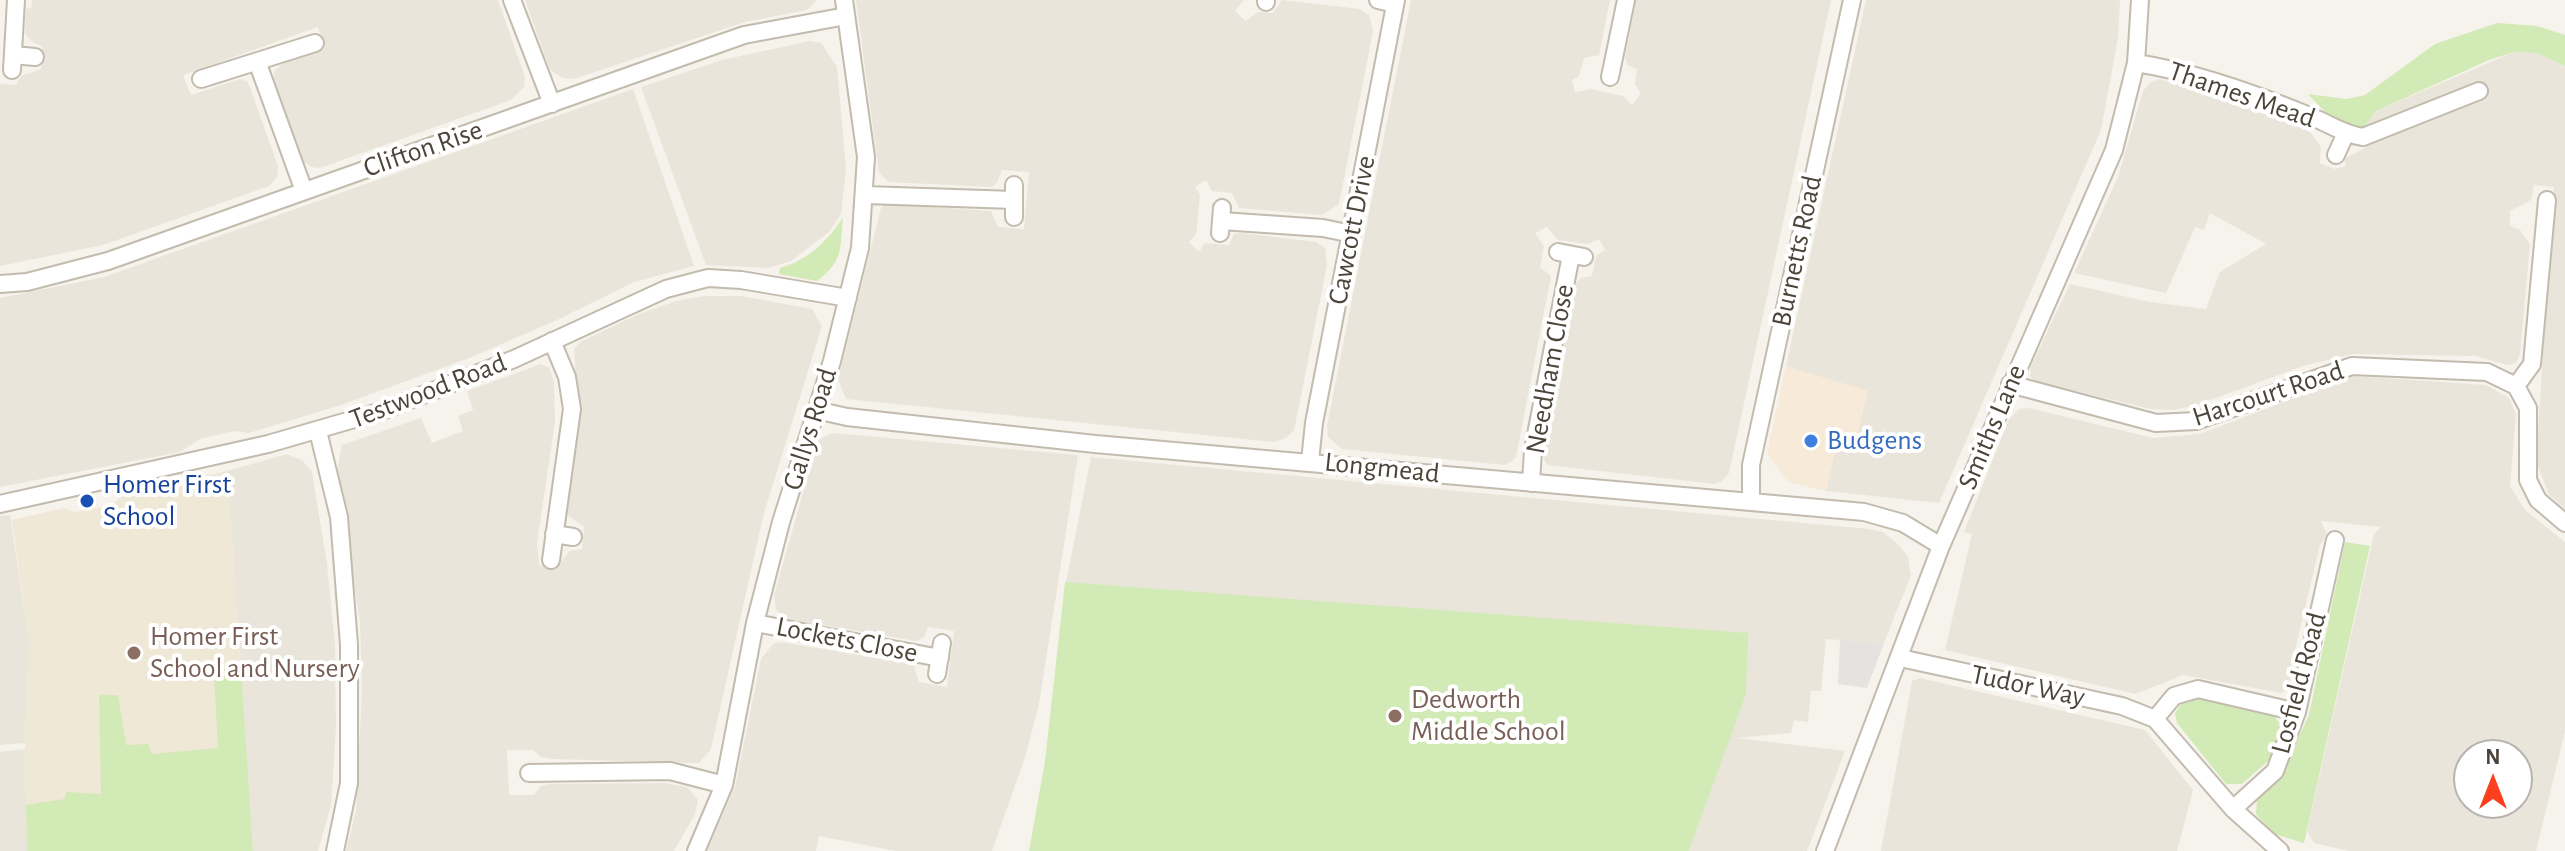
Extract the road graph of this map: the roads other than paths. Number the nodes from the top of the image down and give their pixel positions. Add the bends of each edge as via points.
1 (16, 0) edge
2 (512, 0) edge
3 (1626, 0) edge
4 (1852, 0) edge
5 (2140, 0) edge
6 (1389, 1) edge
7 (845, 8) edge
8 (315, 43) dead end
9 (35, 57) dead end
10 (2136, 63) junction
11 (258, 64) junction
12 (1610, 77) dead end
13 (201, 79) dead end
14 (2479, 91) dead end
15 (552, 104) junction
16 (2345, 135) junction
17 (2336, 155) dead end
18 (304, 191) junction
19 (866, 195) junction
20 (2547, 200) dead end
21 (1014, 201) dead end
22 (1222, 221) dead end
23 (1352, 234) junction
24 (1571, 255) dead end
25 (0, 284) edge
26 (848, 298) junction
27 (552, 341) junction
28 (2010, 384) junction
29 (2516, 386) junction
30 (816, 410) junction
31 (318, 431) junction
32 (1310, 461) junction
33 (1531, 483) junction
34 (1751, 502) junction
35 (0, 504) edge
36 (2565, 523) edge
37 (554, 534) junction
38 (573, 537) dead end
39 (2335, 540) dead end
40 (1941, 546) junction
41 (551, 560) dead end
42 (755, 623) junction
43 (940, 658) dead end
44 (1900, 658) junction
45 (2297, 712) junction
46 (2155, 719) junction
47 (529, 773) dead end
48 (724, 785) junction
49 (2233, 809) junction
50 (335, 851) edge
51 (696, 851) edge
52 (1825, 851) edge
53 (2278, 851) edge

1 - 9 street via 13,62
2 - 15 street
3 - 12 street
4 - 34 street, Burnetts Road via 1751,465
5 - 10 street, Smiths Lane
6 - 23 street, Cawcott Drive
7 - 15 street, Clifton Rise via 744,35
7 - 19 street, Gallys Road via 866,157
8 - 11 street
10 - 16 street, Thames Mead via 2173,69 2315,118
10 - 28 street, Smiths Lane via 2114,150
11 - 13 street
11 - 18 street
14 - 16 street, Thames Mead via 2363,137
15 - 18 street, Clifton Rise
16 - 17 street, Thames Mead
18 - 25 street, Clifton Rise via 108,261
19 - 21 street
19 - 26 street, Gallys Road
20 - 29 street via 2532,364
22 - 23 street
23 - 32 street, Cawcott Drive
24 - 33 street, Needham Close
26 - 27 street, Testwood Road via 708,278 666,289
26 - 30 street, Gallys Road
27 - 31 street, Testwood Road via 382,411
27 - 37 street via 567,377 572,409
28 - 29 street, Harcourt Road via 2156,423 2196,421 2352,366 2487,372
28 - 40 street, Smiths Lane
29 - 36 street via 2528,408 2528,480 2538,500
30 - 32 street, Longmead via 1095,444
30 - 42 street, Gallys Road
31 - 35 street, Testwood Road
31 - 50 street via 339,517 349,645 349,783
32 - 33 street, Longmead
33 - 34 street, Longmead
34 - 40 street, Longmead via 1864,512 1903,523
37 - 38 street
37 - 41 street
39 - 45 street, Losfield Road
40 - 44 street, Smiths Lane
42 - 43 street, Lockets Close
42 - 48 street, Gallys Road
44 - 46 street, Tudor Way via 2122,706
44 - 52 street, Smiths Lane
45 - 46 street via 2198,689 2174,696
45 - 49 street, Losfield Road via 2275,771
46 - 49 street, Tudor Way
47 - 48 street via 670,771
48 - 51 street, Gallys Road
49 - 53 street, Tudor Way

